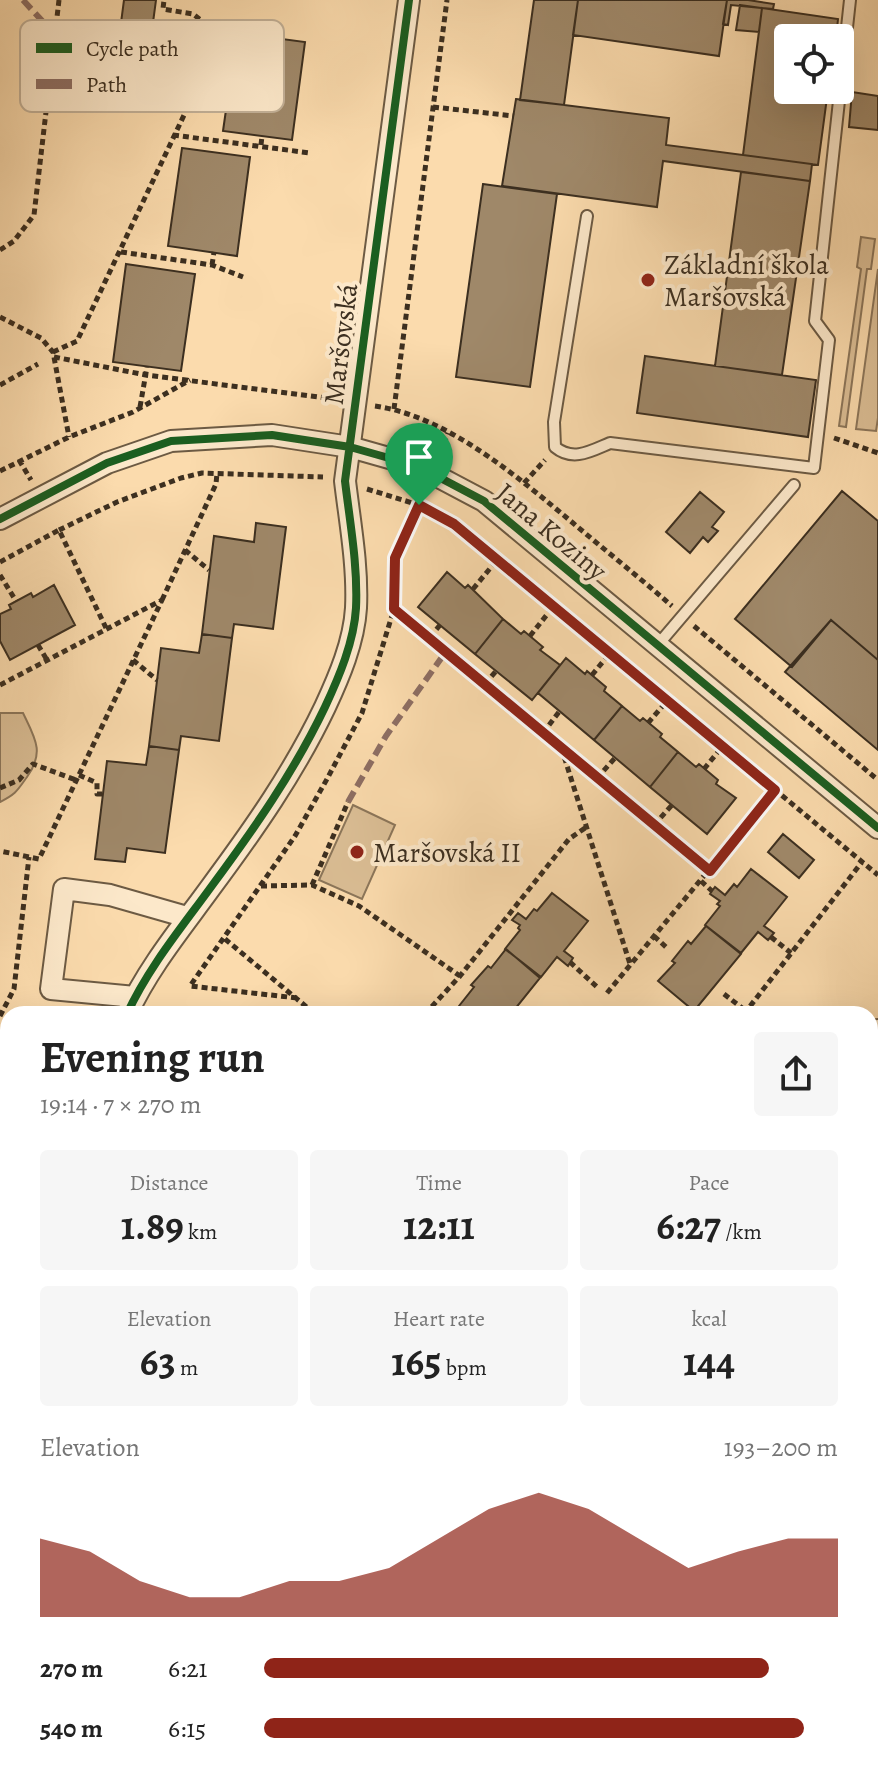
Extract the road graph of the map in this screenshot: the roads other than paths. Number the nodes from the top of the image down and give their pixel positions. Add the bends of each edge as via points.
1 (409, 0) edge
2 (850, 0) edge
3 (587, 216) dead end
4 (350, 447) junction
5 (794, 485) dead end
6 (0, 519) edge
7 (656, 647) junction
8 (878, 828) edge
9 (187, 917) junction
10 (131, 1005) edge

1 - 4 street, Maršovská
2 - 3 lane via 815,321 829,340 814,468 610,443 582,455 564,454 555,447 554,422
4 - 6 street, Jana Koziny via 272,435 171,441 107,463
4 - 7 street, Jana Koziny via 431,473 484,501
4 - 9 street, Maršovská via 345,481 356,611 342,672 270,807
5 - 7 lane
7 - 8 street, Jana Koziny
9 - 10 street, Maršovská
9 - 10 street, Maršovská via 110,895 64,889 51,989

